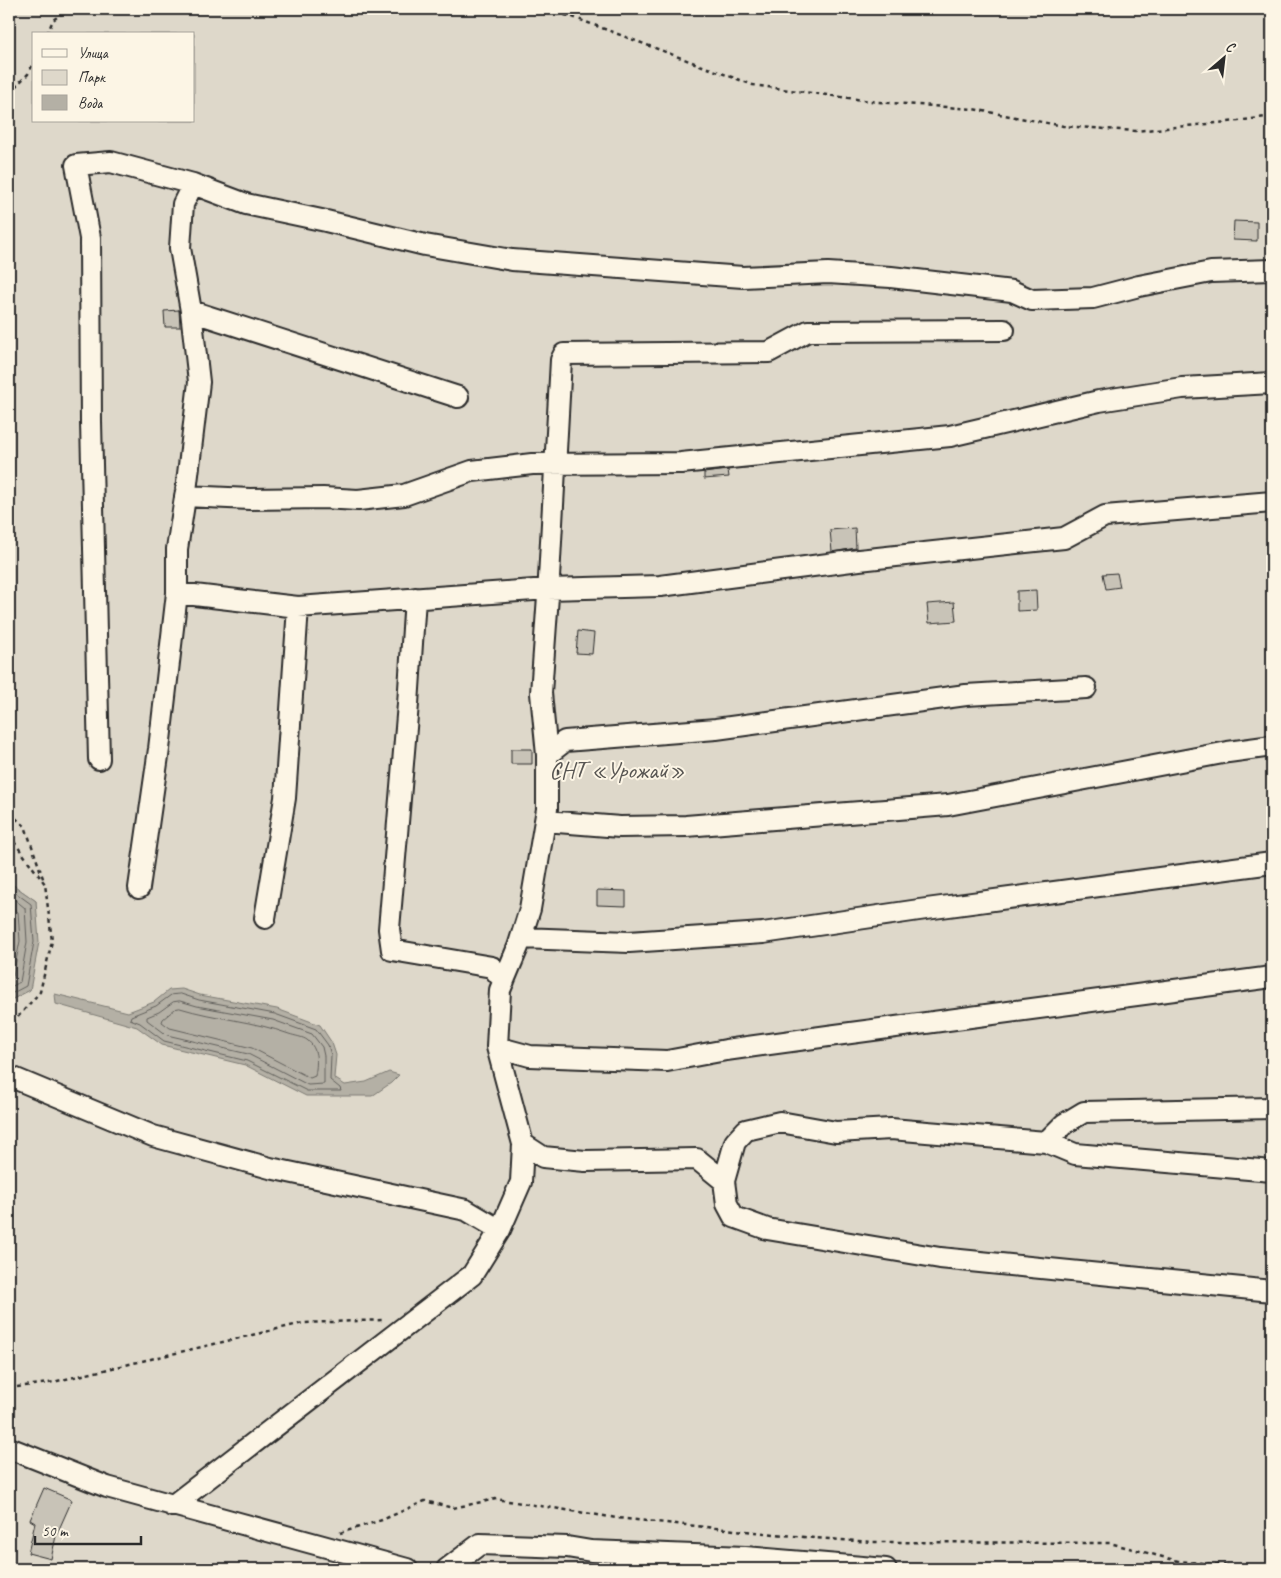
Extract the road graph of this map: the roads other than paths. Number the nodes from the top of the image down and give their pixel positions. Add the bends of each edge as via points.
1 (193, 184) junction
2 (1272, 270) edge
3 (191, 311) junction
4 (1004, 330) dead end
5 (1272, 383) edge
6 (458, 396) dead end
7 (554, 464) junction
8 (185, 496) junction
9 (1272, 502) edge
10 (548, 589) junction
11 (178, 592) junction
12 (415, 598) junction
13 (298, 607) junction
14 (1086, 688) dead end
15 (1272, 746) edge
16 (547, 755) junction
17 (99, 759) dead end
18 (545, 821) junction
19 (1272, 863) edge
20 (139, 888) dead end
21 (265, 918) dead end
22 (521, 938) junction
23 (1272, 978) edge
24 (504, 981) junction
25 (497, 1047) junction
26 (9, 1076) edge
27 (1272, 1108) edge
28 (1046, 1142) junction
29 (523, 1144) junction
30 (1272, 1170) edge
31 (724, 1181) junction
32 (500, 1230) junction
33 (1272, 1291) edge
34 (9, 1448) edge
35 (172, 1506) junction
36 (590, 1560) edge
37 (745, 1563) edge
38 (407, 1569) edge
39 (447, 1569) edge
40 (886, 1569) edge

1 - 2 street via 246,204 425,246 512,260 743,277 828,273 1012,291 1032,300 1093,298 1211,272
1 - 3 street via 182,204 180,248
1 - 17 street via 111,162 76,165 90,238
3 - 6 street
3 - 8 street via 198,382
4 - 7 street via 808,331 770,352 564,354
5 - 7 street via 1182,388 1100,401 950,436 681,463
7 - 8 street via 472,471 404,495 367,499
7 - 10 street
8 - 11 street via 177,548
9 - 10 street via 1105,516 1064,538 660,586
10 - 12 street
10 - 16 street via 541,694
11 - 13 street
11 - 20 street
12 - 13 street
12 - 24 street via 389,929 392,950 492,967
13 - 21 street via 285,798
14 - 16 street via 966,695 716,729 565,741
15 - 18 street via 948,805 686,826 620,827
16 - 18 street
18 - 22 street via 530,909
19 - 22 street via 763,933 629,942
22 - 24 street
23 - 25 street via 828,1036 667,1061 530,1056
24 - 25 street via 500,990
25 - 29 street
26 - 32 street via 152,1136 270,1168 466,1210
27 - 28 street via 1084,1112 1064,1124
28 - 30 street via 1074,1154
28 - 31 street via 891,1130 836,1132 780,1122 746,1130 735,1142
29 - 31 street via 543,1157 585,1161 697,1159
29 - 32 street via 521,1182
31 - 33 street via 727,1204 734,1217 767,1229 940,1258
32 - 35 street via 472,1275
34 - 35 street via 107,1487
35 - 38 street
36 - 37 street
36 - 39 street via 567,1547 480,1544
37 - 40 street

